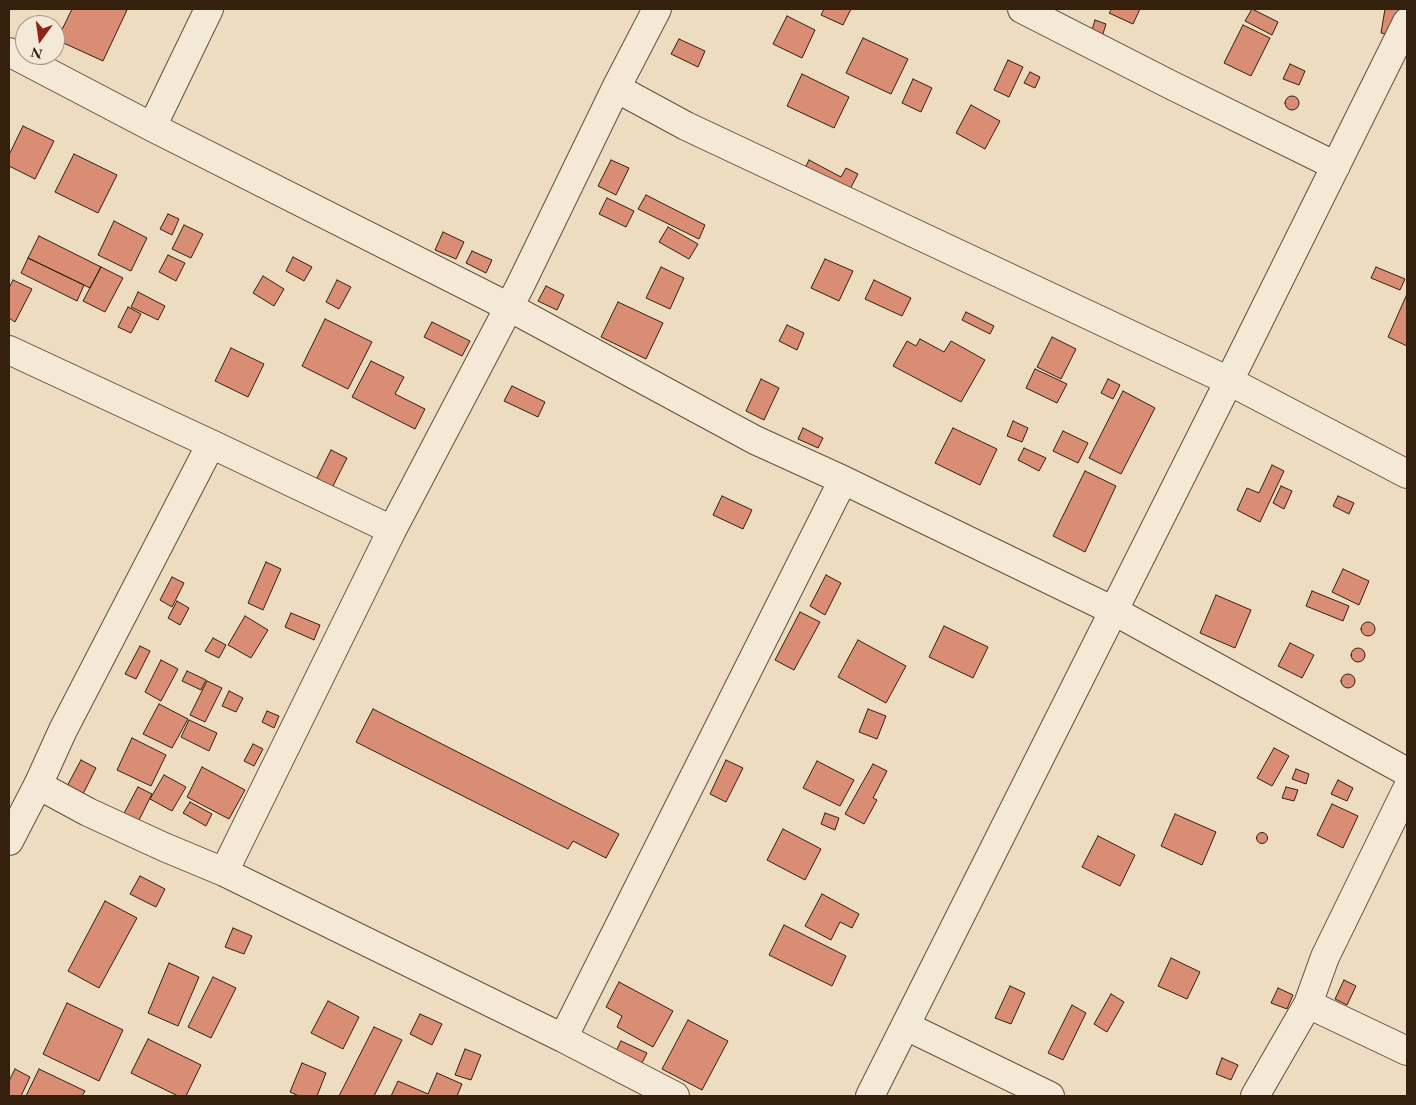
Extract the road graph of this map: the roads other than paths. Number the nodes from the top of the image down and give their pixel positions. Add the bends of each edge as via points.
1 (210, 9) edge
2 (657, 9) edge
3 (1022, 9) edge
4 (1407, 22) edge
5 (9, 52) edge
6 (616, 88) junction
7 (152, 127) junction
8 (1336, 166) junction
9 (509, 307) junction
10 (9, 350) edge
11 (1229, 381) junction
12 (211, 444) junction
13 (1407, 474) edge
14 (844, 480) junction
15 (392, 530) junction
16 (1114, 611) junction
17 (1407, 772) edge
18 (38, 786) junction
19 (1407, 789) edge
20 (9, 841) edge
21 (224, 872) junction
22 (1308, 1004) junction
23 (906, 1026) junction
24 (563, 1038) junction
25 (1407, 1051) edge
26 (675, 1096) edge
27 (870, 1096) edge
28 (1050, 1096) edge
29 (1255, 1096) edge

1 - 7 street
2 - 6 street
3 - 8 street
4 - 8 street
5 - 7 street
6 - 9 street
6 - 11 street via 694,130
7 - 9 street
8 - 11 street
9 - 14 street via 756,440
9 - 15 street
10 - 12 street
11 - 13 street
11 - 16 street
12 - 15 street
12 - 18 street
14 - 16 street
14 - 24 street
15 - 21 street
16 - 17 street
16 - 23 street
18 - 20 street
18 - 21 street via 88,812
19 - 22 street via 1325,957
21 - 24 street
22 - 25 street
22 - 29 street
23 - 27 street
23 - 28 street
24 - 26 street

